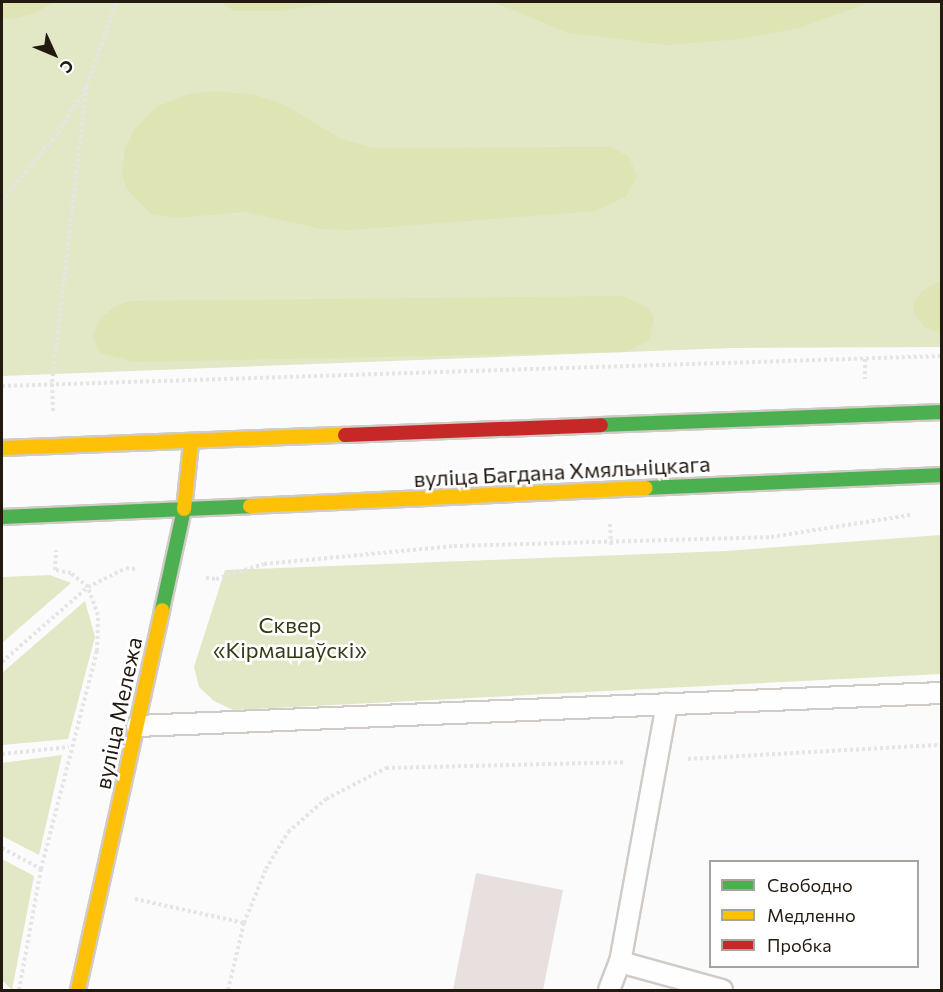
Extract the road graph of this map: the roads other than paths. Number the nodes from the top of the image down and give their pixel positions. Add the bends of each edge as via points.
1 (942, 412) edge
2 (191, 443) junction
3 (2, 448) edge
4 (942, 475) edge
5 (184, 509) junction
6 (2, 517) edge
7 (942, 693) edge
8 (667, 704) junction
9 (137, 726) junction
10 (620, 962) junction
11 (78, 990) edge
12 (609, 990) edge
13 (722, 990) edge

1 - 2 main road, вуліца Багдана Хмяльніцкага
2 - 3 main road, вуліца Багдана Хмяльніцкага
2 - 5 main road, вуліца Мележа
4 - 5 main road, вуліца Багдана Хмяльніцкага
5 - 6 main road, вуліца Багдана Хмяльніцкага
5 - 9 main road, вуліца Мележа
7 - 8 lane
8 - 9 lane
8 - 10 lane
9 - 11 main road, вуліца Мележа
10 - 12 lane
10 - 13 lane

